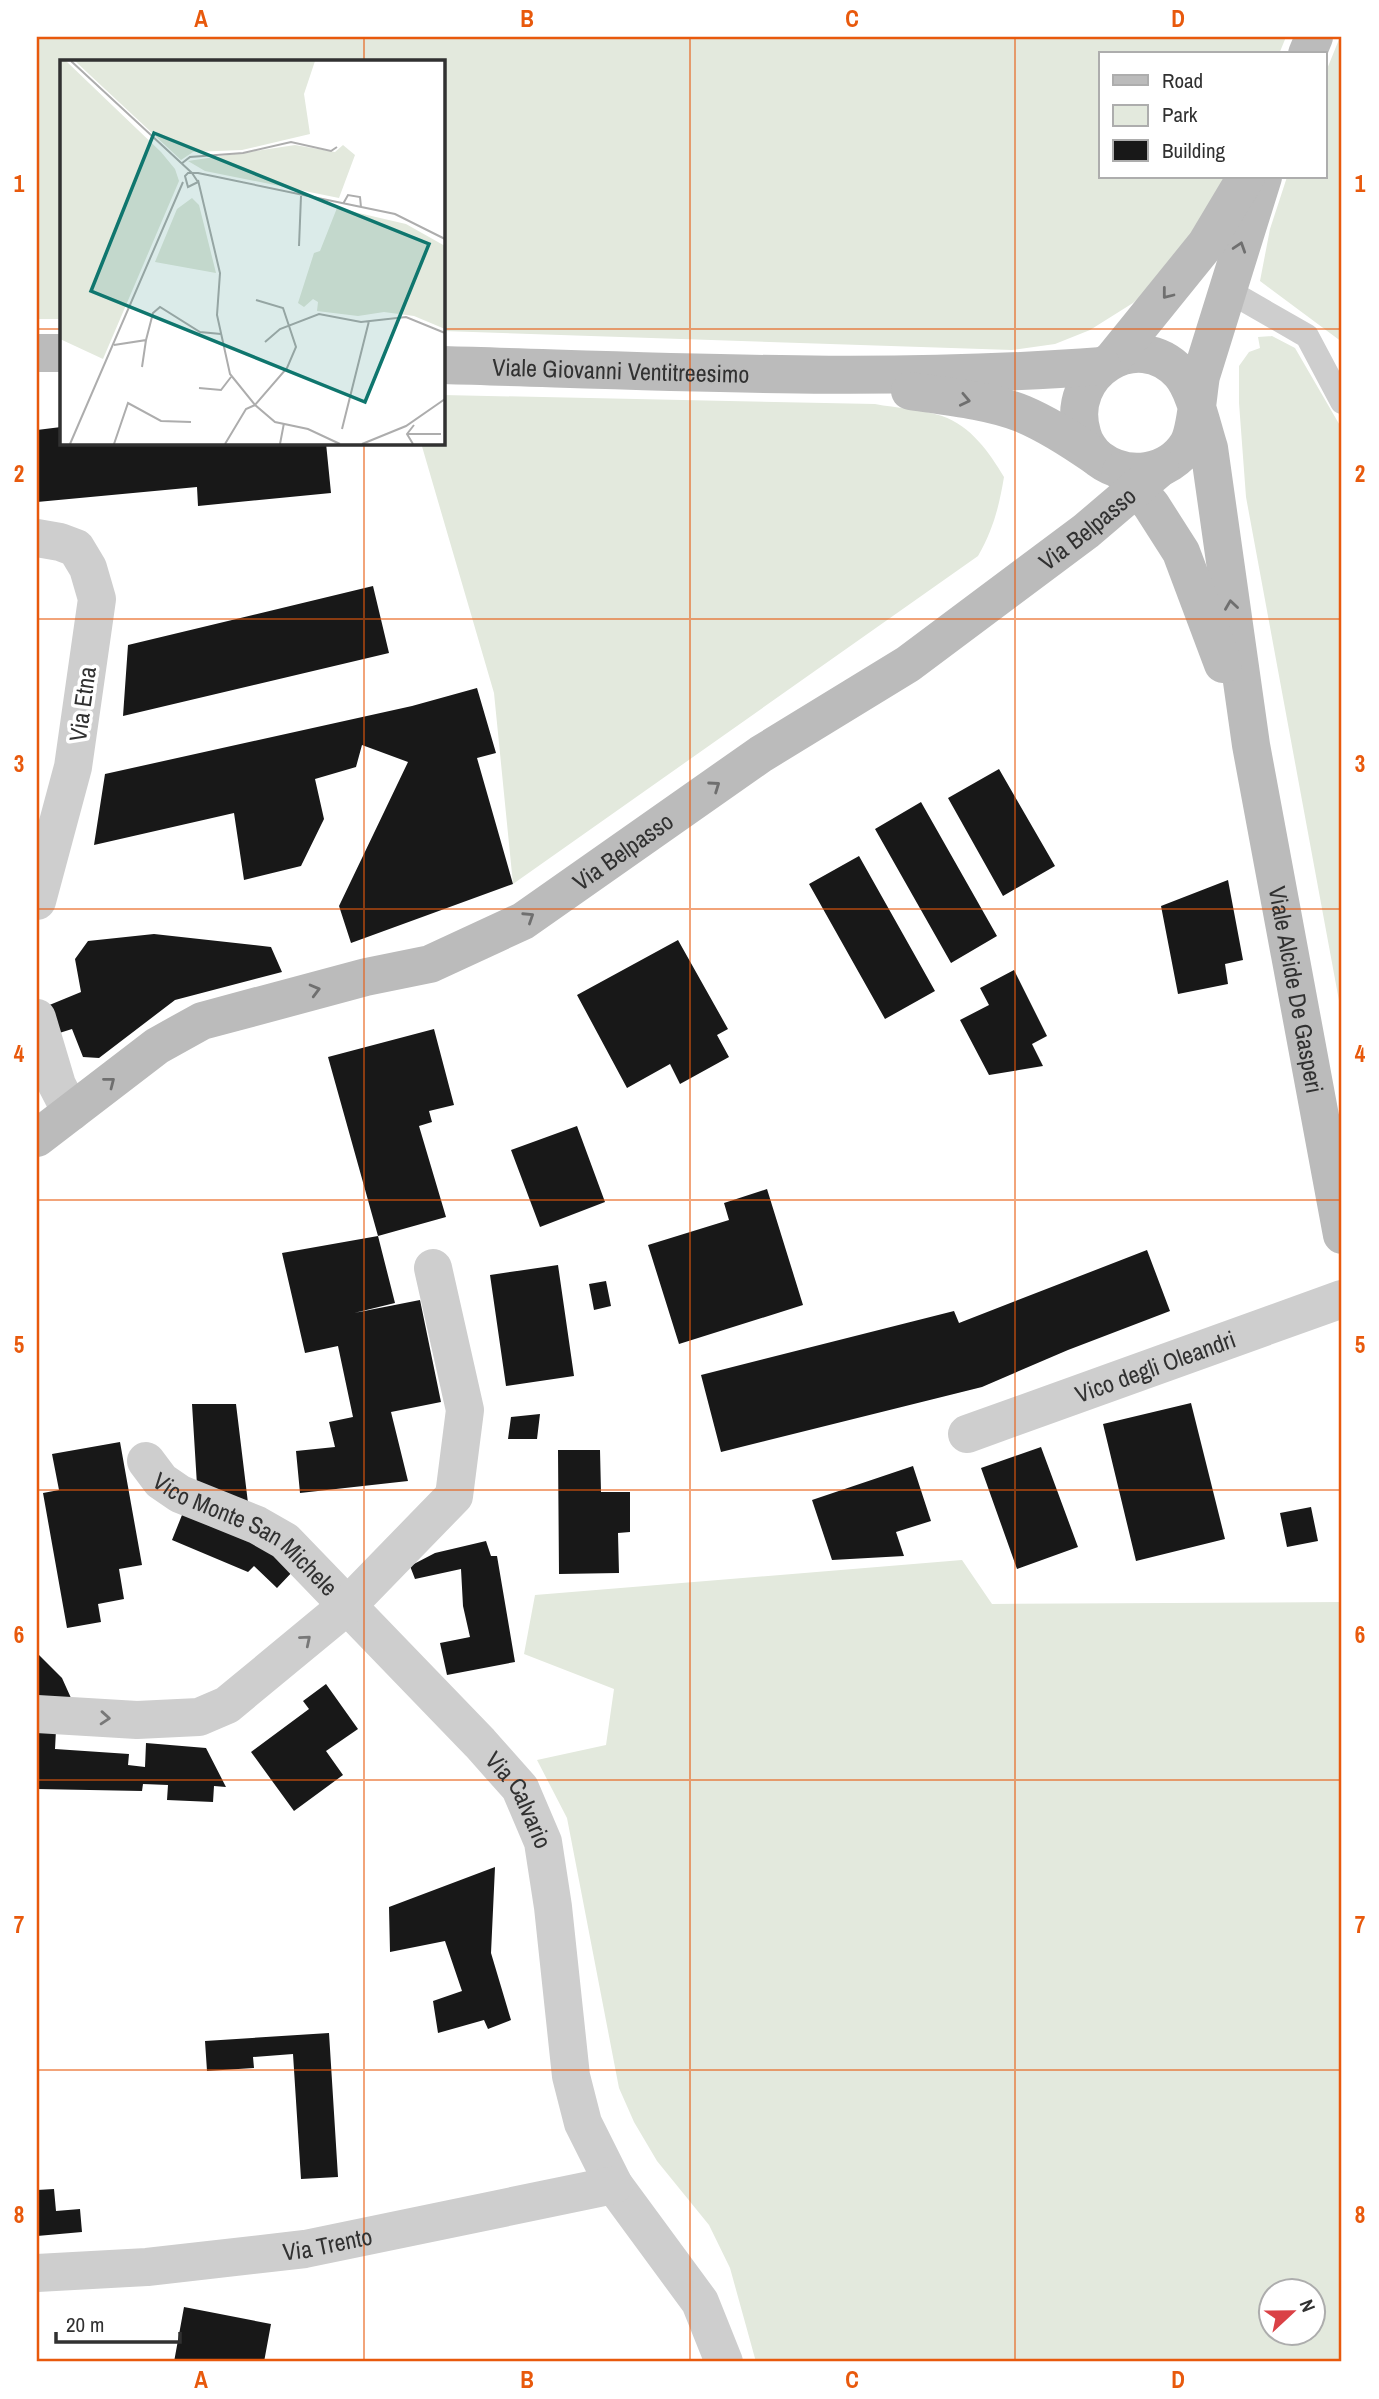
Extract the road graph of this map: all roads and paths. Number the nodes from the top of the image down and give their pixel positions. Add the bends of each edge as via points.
1 (1245, 178) edge
2 (1263, 178) edge
3 (1227, 290) junction
4 (1212, 338) junction
5 (37, 353) edge
6 (60, 353) edge
7 (1107, 362) junction
8 (444, 365) edge
9 (801, 375) junction
10 (1342, 402) edge
11 (1195, 407) junction
12 (1209, 448) junction
13 (1128, 471) junction
14 (1086, 531) junction
15 (37, 538) edge
16 (1181, 552) junction
17 (1251, 745) junction
18 (37, 901) edge
19 (37, 1018) edge
20 (71, 1112) junction
21 (37, 1138) edge
22 (1342, 1235) edge
23 (433, 1268) dead end
24 (1342, 1299) edge
25 (967, 1434) dead end
26 (146, 1461) dead end
27 (348, 1605) junction
28 (37, 1714) edge
29 (614, 2185) junction
30 (37, 2273) edge
31 (724, 2362) edge

1 -> 7 main road via 1206,244
3 -> 2 main road
3 - 4 main road
3 - 10 lane via 1307,336
4 - 11 main road
4 - 12 main road
5 - 6 main road
7 - 9 main road via 1047,370
7 - 11 main road via 1131,354 1166,362 1190,389
7 - 13 main road via 1088,381 1079,399 1078,419 1083,439
8 - 9 main road, Viale Giovanni Ventitreesimo
9 -> 13 main road via 959,398 1021,413
11 - 12 main road
11 - 13 main road via 1195,425 1176,458
17 -> 12 main road
13 - 14 main road, Via Belpasso
13 - 16 main road
14 - 16 main road via 1114,524 1143,528
20 -> 14 main road, Via Belpasso via 157,1045 202,1021 366,976 430,964 523,921 761,754 908,664
15 - 18 street, Via Etna via 76,548 97,599 73,767
16 - 17 main road
17 - 22 main road, Viale Alcide De Gasperi
19 - 20 street via 57,1085
20 - 21 main road, Via Belpasso
23 - 27 street via 465,1410 454,1496
24 - 25 street, Vico degli Oleandri
26 - 27 street, Vico Monte San Michele via 161,1481 180,1494 285,1541
28 -> 27 street via 137,1720 199,1717 227,1705
27 - 29 street, Via Calvario via 520,1788 543,1842 574,2088 583,2123
29 - 30 street, Via Trento via 305,2249 147,2267
29 - 31 street, Via Calvario via 700,2302

